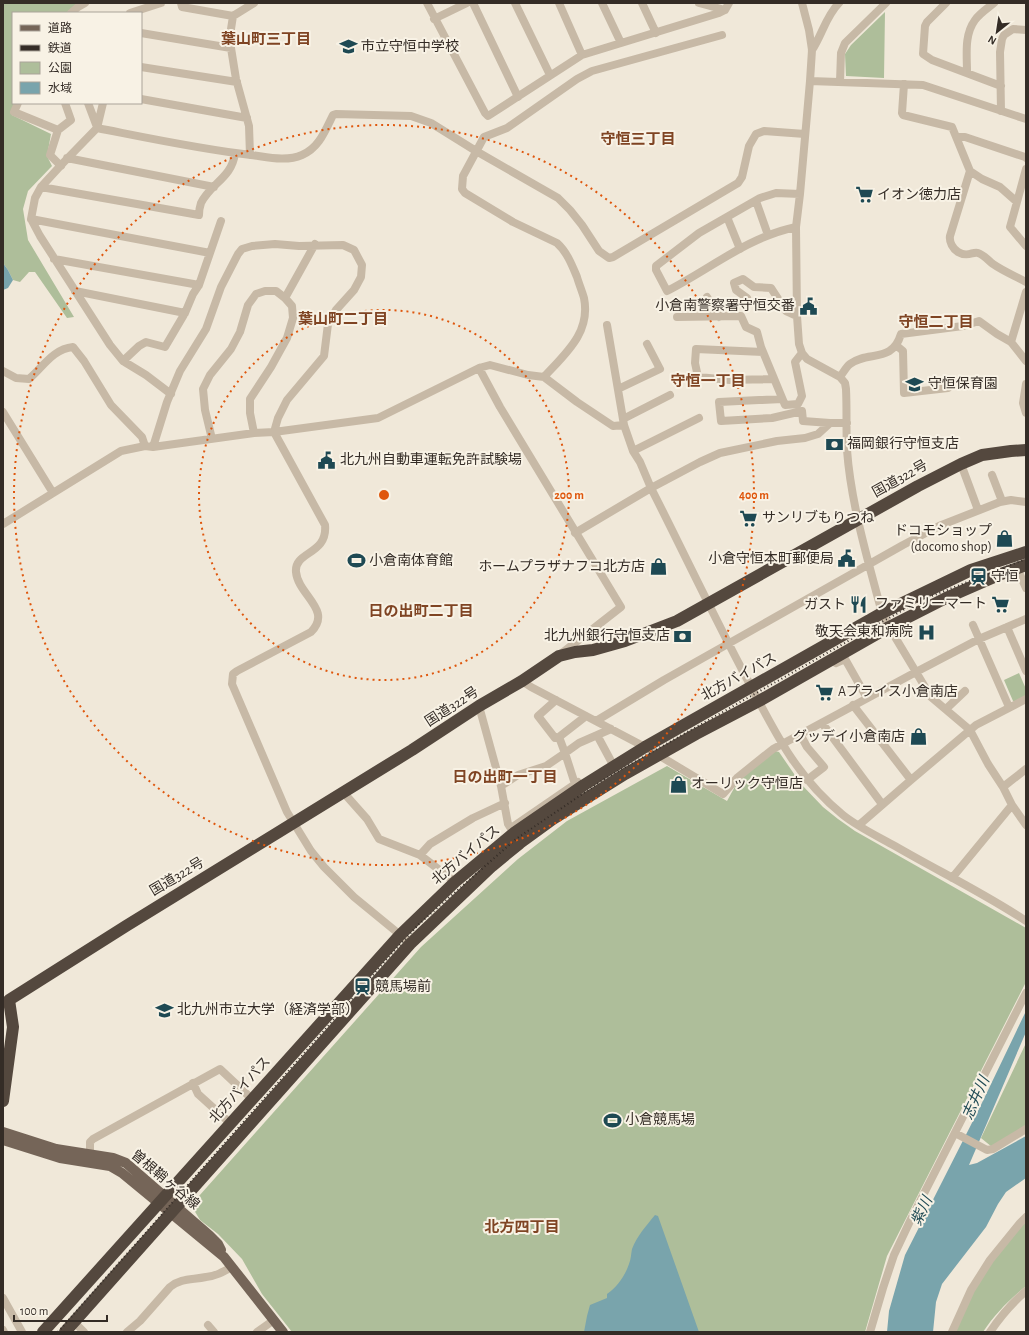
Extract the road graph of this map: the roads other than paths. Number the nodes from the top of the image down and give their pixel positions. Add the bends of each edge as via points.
1 (85, 3) edge
2 (161, 3) edge
3 (181, 3) edge
4 (254, 3) edge
5 (426, 3) edge
6 (467, 3) edge
7 (473, 3) edge
8 (515, 3) edge
9 (559, 3) edge
10 (602, 3) edge
11 (642, 3) edge
12 (699, 3) edge
13 (802, 3) edge
14 (839, 3) edge
15 (886, 3) edge
16 (946, 3) edge
17 (994, 3) edge
18 (727, 6) edge
19 (831, 6) edge
20 (72, 12) edge
21 (133, 12) edge
22 (233, 16) junction
23 (434, 19) junction
24 (1026, 30) edge
25 (142, 33) edge
26 (656, 33) junction
27 (722, 35) dead end
28 (621, 43) junction
29 (231, 48) junction
30 (812, 50) junction
31 (582, 55) junction
32 (142, 67) edge
33 (967, 72) junction
34 (550, 75) junction
35 (810, 81) junction
36 (237, 82) junction
37 (840, 82) junction
38 (904, 84) junction
39 (1001, 86) junction
40 (518, 97) junction
41 (142, 99) edge
42 (18, 104) edge
43 (65, 104) edge
44 (88, 104) edge
45 (103, 104) edge
46 (1000, 111) junction
47 (247, 118) junction
48 (1026, 119) edge
49 (97, 128) junction
50 (58, 130) junction
51 (805, 134) junction
52 (957, 137) junction
53 (476, 151) junction
54 (235, 154) junction
55 (250, 155) junction
56 (67, 158) junction
57 (1026, 158) edge
58 (61, 166) junction
59 (1026, 169) edge
60 (970, 171) junction
61 (214, 187) junction
62 (42, 188) junction
63 (800, 194) junction
64 (756, 201) junction
65 (1017, 202) junction
66 (727, 217) junction
67 (31, 219) junction
68 (221, 221) dead end
69 (796, 227) junction
70 (768, 235) junction
71 (315, 244) junction
72 (1026, 246) edge
73 (740, 249) junction
74 (210, 253) junction
75 (54, 259) junction
76 (1026, 282) edge
77 (199, 285) junction
78 (75, 291) junction
79 (1026, 292) edge
80 (707, 297) dead end
81 (285, 298) junction
82 (747, 298) dead end
83 (185, 313) junction
84 (719, 316) junction
85 (797, 316) junction
86 (677, 317) dead end
87 (608, 325) dead end
88 (1011, 342) junction
89 (647, 344) dead end
90 (897, 346) junction
91 (763, 352) junction
92 (802, 353) junction
93 (123, 361) junction
94 (1026, 361) edge
95 (479, 368) junction
96 (3, 371) edge
97 (840, 376) junction
98 (544, 377) junction
99 (774, 379) junction
100 (1026, 384) edge
101 (948, 388) dead end
102 (618, 389) junction
103 (171, 394) junction
104 (670, 395) dead end
105 (782, 399) junction
106 (3, 412) edge
107 (1026, 413) edge
108 (698, 418) dead end
109 (623, 422) junction
110 (847, 423) junction
111 (830, 424) junction
112 (274, 432) junction
113 (254, 433) junction
114 (212, 439) junction
115 (149, 447) junction
116 (1026, 450) edge
117 (633, 451) junction
118 (961, 464) junction
119 (992, 475) dead end
120 (652, 488) junction
121 (53, 493) junction
122 (1002, 502) junction
123 (1026, 502) edge
124 (978, 510) junction
125 (858, 519) junction
126 (3, 524) edge
127 (575, 533) junction
128 (1026, 552) edge
129 (869, 564) junction
130 (1021, 567) edge
131 (1026, 588) edge
132 (708, 604) junction
133 (882, 613) junction
134 (1026, 619) edge
135 (973, 625) dead end
136 (889, 627) junction
137 (1007, 627) junction
138 (979, 640) junction
139 (728, 644) junction
140 (560, 656) junction
141 (1026, 671) edge
142 (916, 672) junction
143 (522, 681) junction
144 (789, 684) junction
145 (751, 688) junction
146 (965, 691) dead end
147 (867, 698) junction
148 (1026, 699) edge
149 (556, 700) junction
150 (759, 701) junction
151 (480, 706) junction
152 (853, 706) junction
153 (1009, 708) junction
154 (946, 709) junction
155 (586, 716) junction
156 (596, 721) junction
157 (822, 722) junction
158 (610, 729) junction
159 (970, 730) junction
160 (800, 734) junction
161 (597, 735) junction
162 (559, 737) junction
163 (782, 744) junction
164 (643, 745) junction
165 (565, 753) junction
166 (659, 755) junction
167 (611, 761) junction
168 (1026, 769) edge
169 (807, 780) junction
170 (911, 780) junction
171 (575, 784) junction
172 (502, 786) junction
173 (1003, 787) junction
174 (343, 792) junction
175 (505, 803) junction
176 (882, 804) junction
177 (1012, 805) junction
178 (1024, 819) edge
179 (294, 823) junction
180 (859, 825) junction
181 (515, 835) junction
182 (420, 855) junction
183 (952, 878) junction
184 (455, 882) junction
185 (1026, 921) edge
186 (400, 935) junction
187 (410, 944) junction
188 (1026, 993) edge
189 (6, 1002) edge
190 (193, 1083) junction
191 (252, 1099) junction
192 (3, 1101) edge
193 (230, 1123) junction
194 (1026, 1129) edge
195 (3, 1132) edge
196 (956, 1133) junction
197 (3, 1140) edge
198 (90, 1154) junction
199 (162, 1199) junction
200 (173, 1210) junction
201 (1026, 1217) edge
202 (232, 1267) junction
203 (1026, 1291) edge
204 (3, 1298) edge
205 (274, 1320) junction
206 (74, 1322) junction
207 (208, 1325) dead end
208 (22, 1332) edge
209 (43, 1332) edge
210 (65, 1332) edge
211 (84, 1332) edge
212 (128, 1332) edge
213 (214, 1332) edge
214 (257, 1332) edge
215 (283, 1332) edge
216 (870, 1332) edge
217 (952, 1332) edge
218 (990, 1332) edge

1 - 20 street
2 - 21 street
3 - 22 street via 182,7
4 - 22 street
5 - 23 street
6 - 23 street
7 - 40 street
8 - 34 street
9 - 31 street
10 - 28 street
11 - 26 street
12 - 18 street
13 - 30 street
14 - 19 street
15 - 37 street via 845,43 841,53
16 - 33 street via 924,26 923,54 932,60
17 - 33 street via 978,16 968,34
18 - 26 street via 719,13
19 - 30 street
22 - 29 street
23 - 40 street via 486,115
24 - 39 street via 1013,29 1002,38
25 - 29 street
26 - 28 street
27 - 53 street via 592,71 507,128 484,137
28 - 31 street
29 - 36 street
30 - 35 street
31 - 34 street
32 - 36 street
33 - 39 street
34 - 40 street
35 - 37 street
35 - 51 street
36 - 47 street
37 - 38 street
38 - 46 street via 923,86
38 - 52 street via 903,115 952,127
39 - 46 street
41 - 47 street
42 - 50 street via 14,112
43 - 50 street via 71,120
44 - 49 street
45 - 49 street
46 - 48 street
47 - 55 street
49 - 54 street
49 - 56 street
50 - 58 street via 50,155
51 - 53 street via 764,131 756,134 749,146 742,177 738,183 609,258 599,252 582,225 558,198
51 - 63 street
52 - 57 street via 965,137
52 - 60 street
53 - 55 street via 423,119 411,116 339,113 333,116 320,140 301,156 286,158
53 - 98 street via 463,176 462,189 513,222 557,243 568,256 584,298 585,310 578,337 573,346
54 - 55 street
54 - 61 street via 230,170
56 - 58 street
56 - 61 street
58 - 62 street
59 - 65 street
60 - 65 street via 1000,187
60 - 76 street via 950,236 952,245 958,252 968,255 979,253
61 - 62 street via 201,203 199,215
62 - 67 street via 35,198
63 - 64 street via 776,193
63 - 69 street
64 - 66 street
64 - 70 street
65 - 72 street via 1010,227
66 - 73 street
66 - 73 street via 699,233 656,266 656,270 667,291
67 - 74 street
67 - 75 street
68 - 74 street
69 - 70 street
69 - 85 street
70 - 73 street
71 - 81 street
71 - 103 street via 275,244 242,249 218,295 206,329 180,371
71 - 112 street via 343,245 354,250 362,265 361,277 328,324 324,356 286,400
74 - 77 street
75 - 77 street
75 - 78 street
77 - 83 street
78 - 83 street
78 - 93 street
79 - 88 street
80 - 84 street
81 - 113 street via 292,306 293,318 287,338 250,399
81 - 114 street via 276,292 265,291 256,294 248,305 240,332 210,375 204,389 205,410
82 - 85 street via 736,290 734,283 743,279 754,287 771,288 786,311
83 - 93 street via 165,347 146,342
84 - 86 street
84 - 91 street via 741,316 746,327 757,332
85 - 92 street
87 - 102 street
88 - 90 street via 979,321 964,326 901,334
88 - 94 street
89 - 102 street via 660,369
90 - 97 street via 887,353 849,364
90 - 101 street via 903,351 904,393
91 - 99 street
91 - 99 street via 696,349 698,377 730,380
92 - 97 street via 814,363
92 - 105 street via 795,362 802,396 798,404 785,405
93 - 103 street
95 - 98 street via 490,365
95 - 112 street via 378,418
95 - 127 street
96 - 115 street via 16,378 29,379 53,355 64,348 73,347 111,405
97 - 110 street via 846,389
98 - 109 street via 613,426
99 - 105 street
100 - 107 street via 1023,403
102 - 109 street
103 - 115 street
104 - 109 street
105 - 111 street via 719,402 721,421 772,418 802,411 804,421
106 - 121 street
108 - 117 street
109 - 117 street
110 - 111 street
110 - 125 street via 847,449
111 - 120 street via 818,434 805,438 720,453
112 - 113 street
112 - 179 street via 325,525 326,533 320,544 304,556 296,570 297,578 318,612 319,620 311,632 237,670 233,674 232,684
113 - 114 street
114 - 115 street
115 - 121 street via 121,451
116 - 118 highway, 国道322号 via 982,455
117 - 120 street
118 - 124 street
118 - 125 highway, 国道322号
119 - 122 street
120 - 127 street
120 - 132 street
121 - 126 street
122 - 123 street
122 - 124 street
124 - 129 street via 938,526
125 - 129 street
125 - 132 highway, 国道322号
127 - 140 street via 621,607
128 - 133 highway, 北方バイパス via 970,570
129 - 133 street
129 - 139 street
130 - 131 street
130 - 136 highway, 北方バイパス via 925,608
132 - 139 street
132 - 140 highway, 国道322号 via 677,621 646,633 593,650
133 - 136 street
133 - 145 highway, 北方バイパス
134 - 137 street
135 - 138 street
136 - 142 street
136 - 144 highway, 北方バイパス
137 - 138 street
137 - 141 street
138 - 142 street
138 - 153 street
139 - 145 street
139 - 156 street
140 - 143 highway, 国道322号
142 - 147 street
142 - 154 street via 931,697
143 - 149 street
143 - 151 highway, 国道322号
144 - 147 street via 794,687 845,658
144 - 150 highway, 北方バイパス
145 - 150 street
145 - 164 highway, 北方バイパス
146 - 154 street
147 - 152 street
148 - 153 street
149 - 155 street
149 - 162 street via 538,716 555,738
150 - 163 street
150 - 166 highway, 北方バイパス
151 - 172 street
151 - 174 highway, 国道322号
152 - 157 street
152 - 170 street
153 - 159 street
154 - 159 street
155 - 156 street
155 - 162 street
156 - 158 street
157 - 160 street
157 - 176 street
158 - 161 street
158 - 164 street
159 - 170 street
159 - 173 street
160 - 163 street
160 - 169 street via 824,767
161 - 165 street
161 - 167 street
162 - 165 street
163 - 166 street via 738,777 723,794
163 - 169 street
164 - 166 street
164 - 167 street
164 - 181 highway, 北方バイパス
165 - 171 street
165 - 172 street via 546,766 518,775
166 - 181 highway, 北方バイパス via 553,819
167 - 171 street
168 - 173 street
169 - 180 street via 826,801
170 - 176 street
171 - 181 street
172 - 175 street
173 - 177 street
174 - 179 highway, 国道322号
174 - 182 street via 367,819 379,839
175 - 181 street via 508,824
175 - 182 street via 473,818 430,844
176 - 180 street
177 - 178 street
177 - 183 street
179 - 186 street via 324,867 354,897
179 - 189 highway, 国道322号
180 - 183 street
181 - 184 highway, 北方バイパス
181 - 187 highway, 北方バイパス via 492,866
182 - 184 street
183 - 185 street
184 - 186 highway, 北方バイパス
186 - 187 street
186 - 191 highway, 北方バイパス
187 - 200 highway, 北方バイパス
188 - 196 street
189 - 192 highway, 国道322号 via 12,1027
190 - 191 street via 220,1069
190 - 193 street via 198,1094
190 - 198 street via 93,1139 90,1142
191 - 193 highway, 北方バイパス
193 - 199 highway, 北方バイパス
194 - 196 street via 987,1150
195 - 198 main road, 曽根鞘ヶ谷線 via 56,1149
196 - 216 street via 894,1255
197 - 199 main road, 曽根鞘ヶ谷線 via 60,1158 110,1166
198 - 199 main road, 曽根鞘ヶ谷線 via 126,1163
199 - 200 main road, 曽根鞘ヶ谷線
199 - 209 highway, 北方バイパス
200 - 202 main road, 曽根鞘ヶ谷線 via 218,1244 224,1258
200 - 206 highway, 北方バイパス
201 - 217 street via 990,1260 971,1290
202 - 205 main road, 曽根鞘ヶ谷線
202 - 212 street via 212,1276 176,1282
203 - 218 street
204 - 208 street
205 - 214 street
205 - 215 main road, 曽根鞘ヶ谷線
206 - 210 highway, 北方バイパス
206 - 211 street
207 - 213 street

